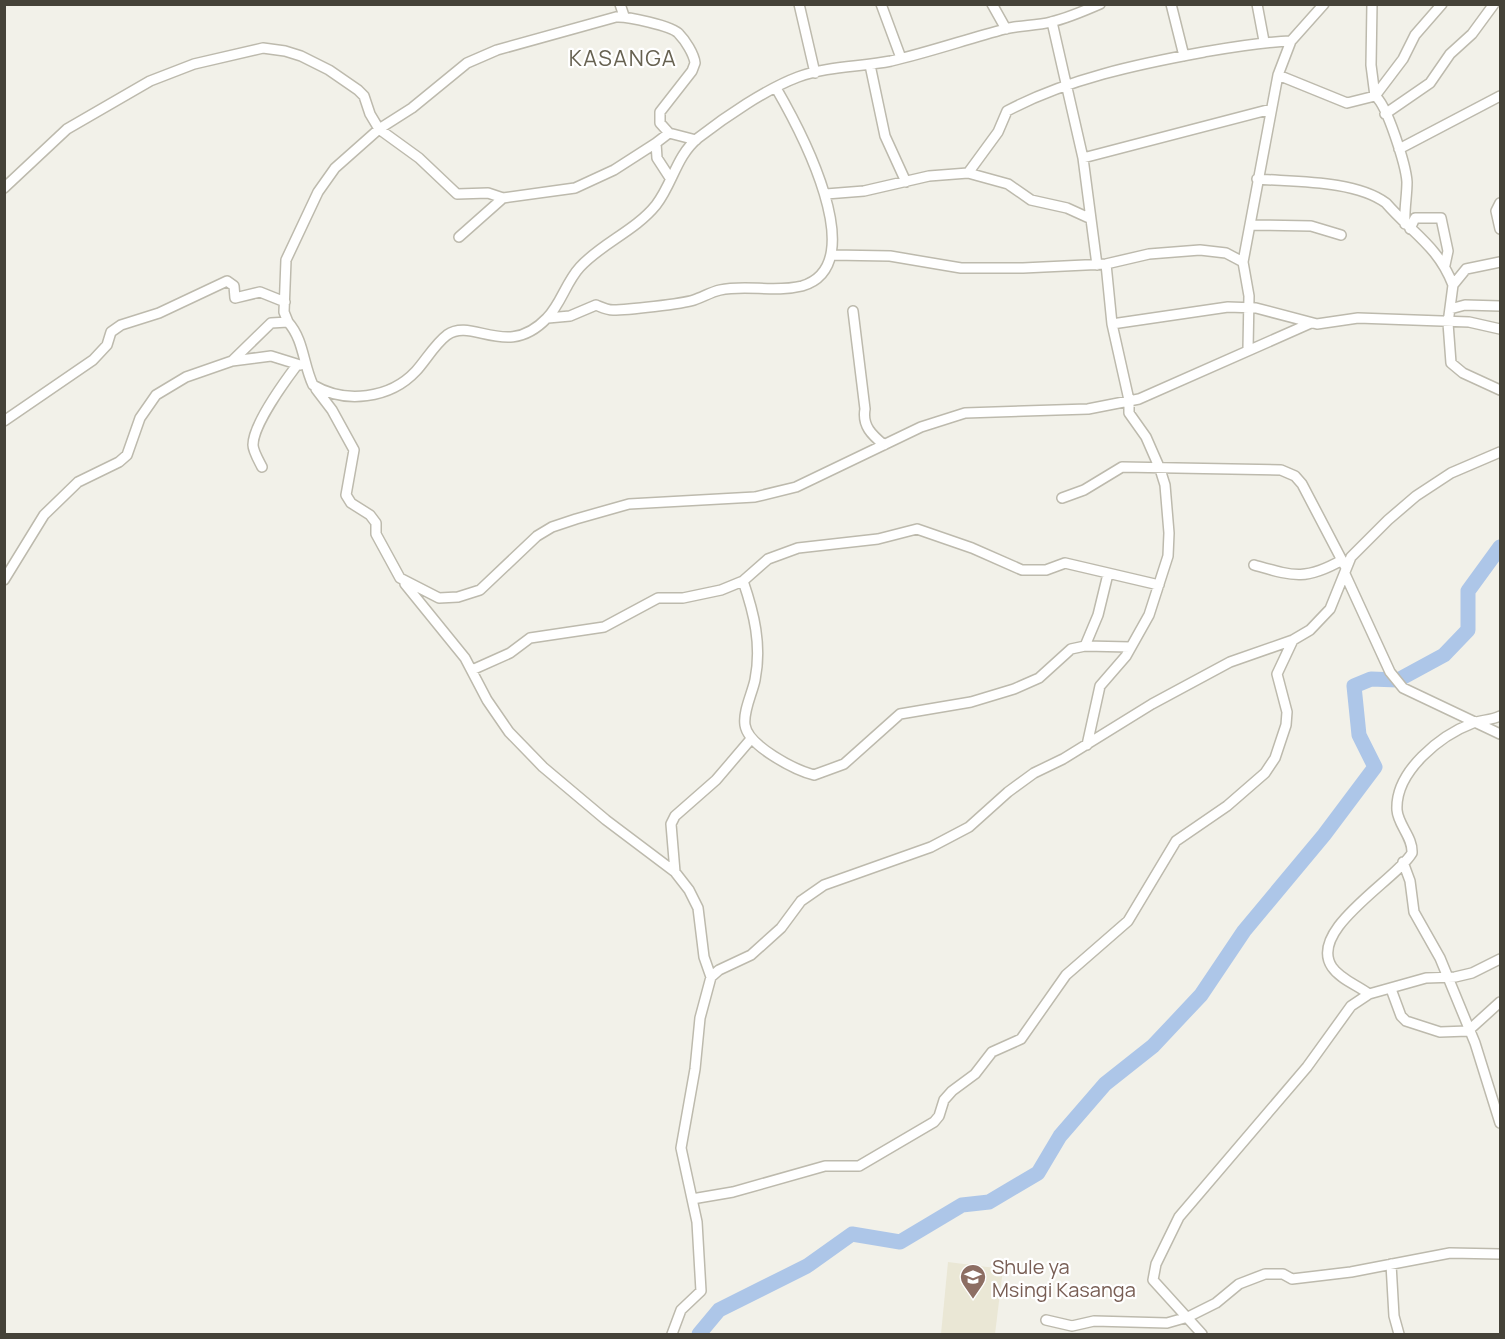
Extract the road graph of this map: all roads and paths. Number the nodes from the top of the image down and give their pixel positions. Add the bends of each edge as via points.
1 (620, 4) edge
2 (799, 4) edge
3 (881, 4) edge
4 (992, 4) edge
5 (1100, 4) edge
6 (1171, 4) edge
7 (1257, 4) edge
8 (1324, 4) edge
9 (1372, 4) edge
10 (1442, 4) edge
11 (1494, 4) edge
12 (624, 16) junction
13 (1052, 22) junction
14 (1006, 29) junction
15 (1291, 41) junction
16 (1264, 42) junction
17 (1184, 56) junction
18 (901, 58) junction
19 (870, 64) junction
20 (815, 73) junction
21 (1278, 75) junction
22 (1066, 84) junction
23 (776, 88) junction
24 (1375, 96) junction
25 (1500, 96) edge
26 (1271, 110) junction
27 (1385, 114) junction
28 (379, 129) junction
29 (669, 133) junction
30 (696, 140) junction
31 (656, 143) junction
32 (1399, 150) junction
33 (1083, 158) junction
34 (968, 172) junction
35 (670, 178) junction
36 (1257, 179) junction
37 (906, 182) junction
38 (4, 188) edge
39 (825, 194) junction
40 (503, 198) junction
41 (1500, 203) edge
42 (1405, 212) junction
43 (1089, 218) junction
44 (1414, 218) junction
45 (1250, 225) junction
46 (1407, 226) junction
47 (1500, 229) edge
48 (1341, 235) dead end
49 (459, 237) dead end
50 (832, 255) junction
51 (1243, 262) junction
52 (1500, 262) edge
53 (1101, 265) junction
54 (1445, 265) junction
55 (1453, 285) junction
56 (285, 302) junction
57 (1500, 306) edge
58 (1249, 308) junction
59 (1450, 309) junction
60 (853, 311) dead end
61 (548, 318) junction
62 (288, 322) junction
63 (1311, 323) junction
64 (1448, 323) junction
65 (1112, 324) junction
66 (1500, 329) edge
67 (1248, 349) junction
68 (232, 361) junction
69 (301, 365) junction
70 (312, 385) junction
71 (1500, 390) edge
72 (1129, 400) junction
73 (4, 421) edge
74 (884, 445) junction
75 (1500, 452) edge
76 (262, 467) dead end
77 (1160, 469) junction
78 (1062, 498) dead end
79 (1254, 565) dead end
80 (1344, 568) junction
81 (1108, 574) junction
82 (400, 578) junction
83 (4, 580) edge
84 (743, 581) junction
85 (1159, 585) junction
86 (1293, 640) junction
87 (1085, 646) junction
88 (1130, 647) junction
89 (472, 669) junction
90 (1500, 716) edge
91 (1473, 723) junction
92 (1500, 734) edge
93 (751, 739) junction
94 (1087, 745) junction
95 (1403, 862) junction
96 (675, 872) junction
97 (1500, 959) edge
98 (711, 977) junction
99 (1446, 977) junction
100 (1391, 989) junction
101 (1369, 994) junction
102 (1500, 1002) edge
103 (1468, 1031) junction
104 (1500, 1120) edge
105 (692, 1199) junction
106 (1500, 1254) edge
107 (1391, 1264) junction
108 (1188, 1317) junction
109 (1046, 1320) dead end
110 (672, 1335) edge
111 (1202, 1335) edge
112 (1399, 1335) edge

1 - 12 street
2 - 20 street
3 - 18 street
4 - 14 street
5 - 13 street
6 - 17 street
7 - 16 street
8 - 15 street
9 - 24 street
10 - 24 street via 1415,35 1403,59
11 - 27 street via 1430,83
12 - 28 street via 484,54 466,63 412,108
12 - 29 street via 679,33 694,58 692,71 660,111 660,123
13 - 14 street
13 - 22 street
14 - 18 street
15 - 16 street
15 - 21 street
16 - 17 street
17 - 22 street
18 - 19 street
19 - 20 street
19 - 37 street via 885,136
20 - 23 street
21 - 24 street via 1347,103
21 - 26 street
22 - 33 street
22 - 34 street via 1007,111 998,132
23 - 30 street
23 - 39 street via 813,159
24 - 27 street
25 - 32 street
26 - 33 street
26 - 36 street
27 - 32 street
28 - 38 street via 364,96 329,70 285,51 263,48 194,64 150,81 67,129
28 - 40 street via 419,158 457,194 488,193
28 - 56 street via 335,168 318,192 286,260
29 - 30 street
29 - 31 street
30 - 35 street via 681,155
31 - 35 street via 657,158
31 - 40 street via 614,170 575,188
32 - 42 street via 1406,178
33 - 43 street
34 - 37 street
34 - 43 street via 1008,184 1031,200 1067,208
35 - 61 street via 667,191 645,217 577,269
36 - 45 street
36 - 46 street via 1308,182 1379,198
37 - 39 street
39 - 50 street
40 - 49 street
41 - 47 street via 1496,211
42 - 44 street
42 - 46 street
43 - 53 street
44 - 46 street
44 - 54 street via 1440,218 1448,251
45 - 48 street via 1311,226
45 - 51 street
46 - 54 street via 1433,248
50 - 53 street via 890,256 961,268
50 - 61 street via 820,276 803,286 768,291 721,289 692,301 609,310 596,305 570,316
51 - 53 street via 1226,253 1191,250
51 - 58 street
52 - 55 street via 1466,269
53 - 65 street
54 - 55 street
55 - 59 street
56 - 62 street
56 - 73 street via 260,292 235,298 234,286 227,280 159,314 121,325 111,332 107,345 93,360
57 - 59 street via 1465,305
58 - 63 street
58 - 65 street via 1202,309
58 - 67 street
59 - 64 street
60 - 74 street via 863,418 870,432
61 - 70 street via 525,335 511,338 455,330 444,337 414,373 389,391 337,395
62 - 68 street via 271,323
62 - 69 street via 302,345
63 - 64 street via 1358,318
63 - 67 street
64 - 66 street via 1469,322
64 - 71 street via 1452,365
65 - 72 street
67 - 72 street via 1154,393
68 - 69 street via 271,356
68 - 83 street via 186,377 156,395 140,418 127,454 78,482 44,515
69 - 70 street
69 - 76 street via 270,403 256,434 253,445
70 - 82 street via 332,410 354,450 346,495 376,523 376,534
72 - 74 street via 1088,409 965,413 921,427
72 - 77 street via 1129,413 1146,437
74 - 82 street via 796,487 755,497 629,504 552,527 471,594 439,598
75 - 80 street via 1459,469 1416,496 1356,550
77 - 78 street via 1122,467 1081,492
77 - 80 street via 1252,467 1288,472 1302,484
77 - 85 street via 1169,534 1168,555
79 - 80 street via 1292,575
80 - 86 street via 1338,592 1324,617
80 - 91 street via 1390,672 1403,688
81 - 84 street via 1065,563 1046,570 1022,570 917,529 878,539 798,548 768,559
81 - 85 street
81 - 87 street via 1100,609
82 - 89 street
84 - 89 street via 701,595 658,598 604,627 530,638 510,653
84 - 93 street via 757,630 758,663 745,724
85 - 88 street via 1142,631
86 - 94 street via 1204,674
86 - 105 street via 1277,674 1287,712 1286,725 1275,758 1265,773 1227,806 1176,841 1128,921 1066,975 1021,1040 992,1052 975,1074 952,1091 934,1122 859,1166 825,1166 733,1192
87 - 88 street
87 - 93 street via 1071,649 1039,678 1014,689 971,702 900,714 844,764 825,772 802,772
88 - 94 street via 1100,686
89 - 96 street via 509,732 543,767
90 - 91 street
91 - 92 street
91 - 95 street via 1414,765 1400,789 1397,811 1413,848
93 - 96 street via 716,780 675,816 671,824
94 - 98 street via 1034,773 960,832 931,847 824,885 801,901 782,928 751,955
95 - 99 street via 1414,912 1434,943
95 - 101 street via 1341,923 1328,944 1332,967
96 - 98 street via 698,908 704,957
97 - 99 street via 1472,973
98 - 105 street via 700,1018 681,1148
99 - 100 street via 1426,978
99 - 103 street
100 - 101 street
100 - 103 street via 1406,1021 1440,1032
101 - 108 street via 1336,1023 1307,1067 1179,1217 1156,1264 1153,1280
102 - 103 street
103 - 104 street
105 - 110 street via 701,1291 681,1310
106 - 107 street via 1450,1253
107 - 108 street via 1292,1279 1283,1274 1265,1274 1239,1284 1222,1300
107 - 112 street
108 - 109 street via 1167,1323 1094,1321 1078,1326
108 - 111 street

